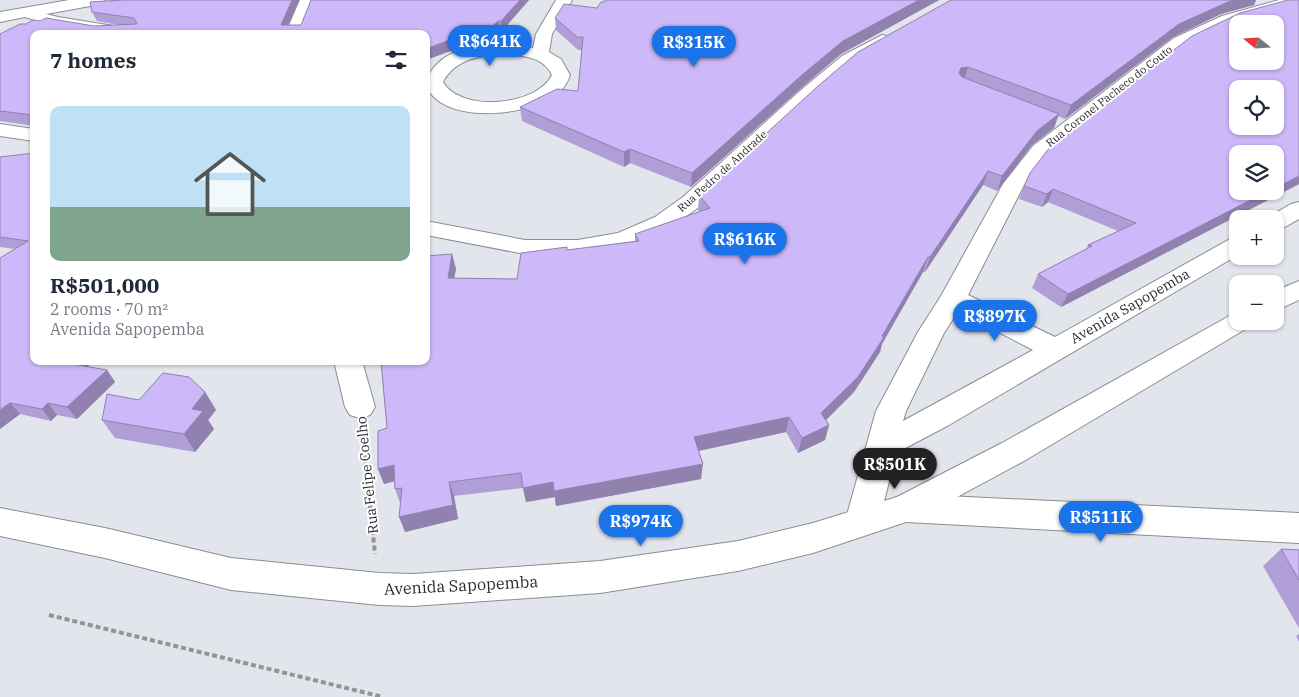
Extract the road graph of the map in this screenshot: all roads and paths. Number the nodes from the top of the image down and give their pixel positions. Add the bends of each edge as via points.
1 (96, 0) edge
2 (308, 0) edge
3 (564, 0) edge
4 (1297, 0) edge
5 (28, 13) junction
6 (0, 17) edge
7 (902, 29) edge
8 (107, 30) edge
9 (295, 30) edge
10 (540, 54) junction
11 (430, 84) edge
12 (0, 130) edge
13 (30, 134) edge
14 (1299, 209) edge
15 (1284, 218) edge
16 (430, 229) edge
17 (1229, 249) edge
18 (1299, 289) edge
19 (1284, 297) edge
20 (953, 298) junction
21 (1229, 327) edge
22 (1055, 349) junction
23 (349, 365) edge
24 (360, 408) joint
25 (883, 445) junction
26 (906, 508) junction
27 (0, 522) edge
28 (862, 522) junction
29 (1299, 528) edge
30 (379, 590) junction
31 (49, 615) dead end
32 (383, 697) edge

1 - 5 street
2 - 9 street
3 - 10 street via 544,34
4 - 20 street, Rua Coronel Pacheco do Couto via 1228,19 1180,42 1040,150 1014,184
5 - 6 street
5 - 8 street via 56,22
7 - 16 street, Rua Pedro de Andrade via 848,60 691,202 663,222 624,239 578,247 525,247
10 - 11 street via 509,49 473,53 445,65
10 - 11 street via 556,63 561,75 555,88 537,99 512,106 484,108 458,104
12 - 13 street
14 - 15 street
17 - 22 street, Avenida Sapopemba
18 - 19 street
20 - 22 street
20 - 25 street, Rua Coronel Pacheco do Couto via 931,332 891,411
21 - 26 street, Avenida Sapopemba via 1013,452
22 - 25 street, Avenida Sapopemba
23 - 24 street, Rua Felipe Coelho
24 - 30 path, Rua Felipe Coelho
25 - 28 street
26 - 28 street, Avenida Sapopemba
26 - 29 street
27 - 30 street, Avenida Sapopemba via 105,543 231,574
28 - 30 street, Avenida Sapopemba via 738,556 600,577
31 - 32 path

